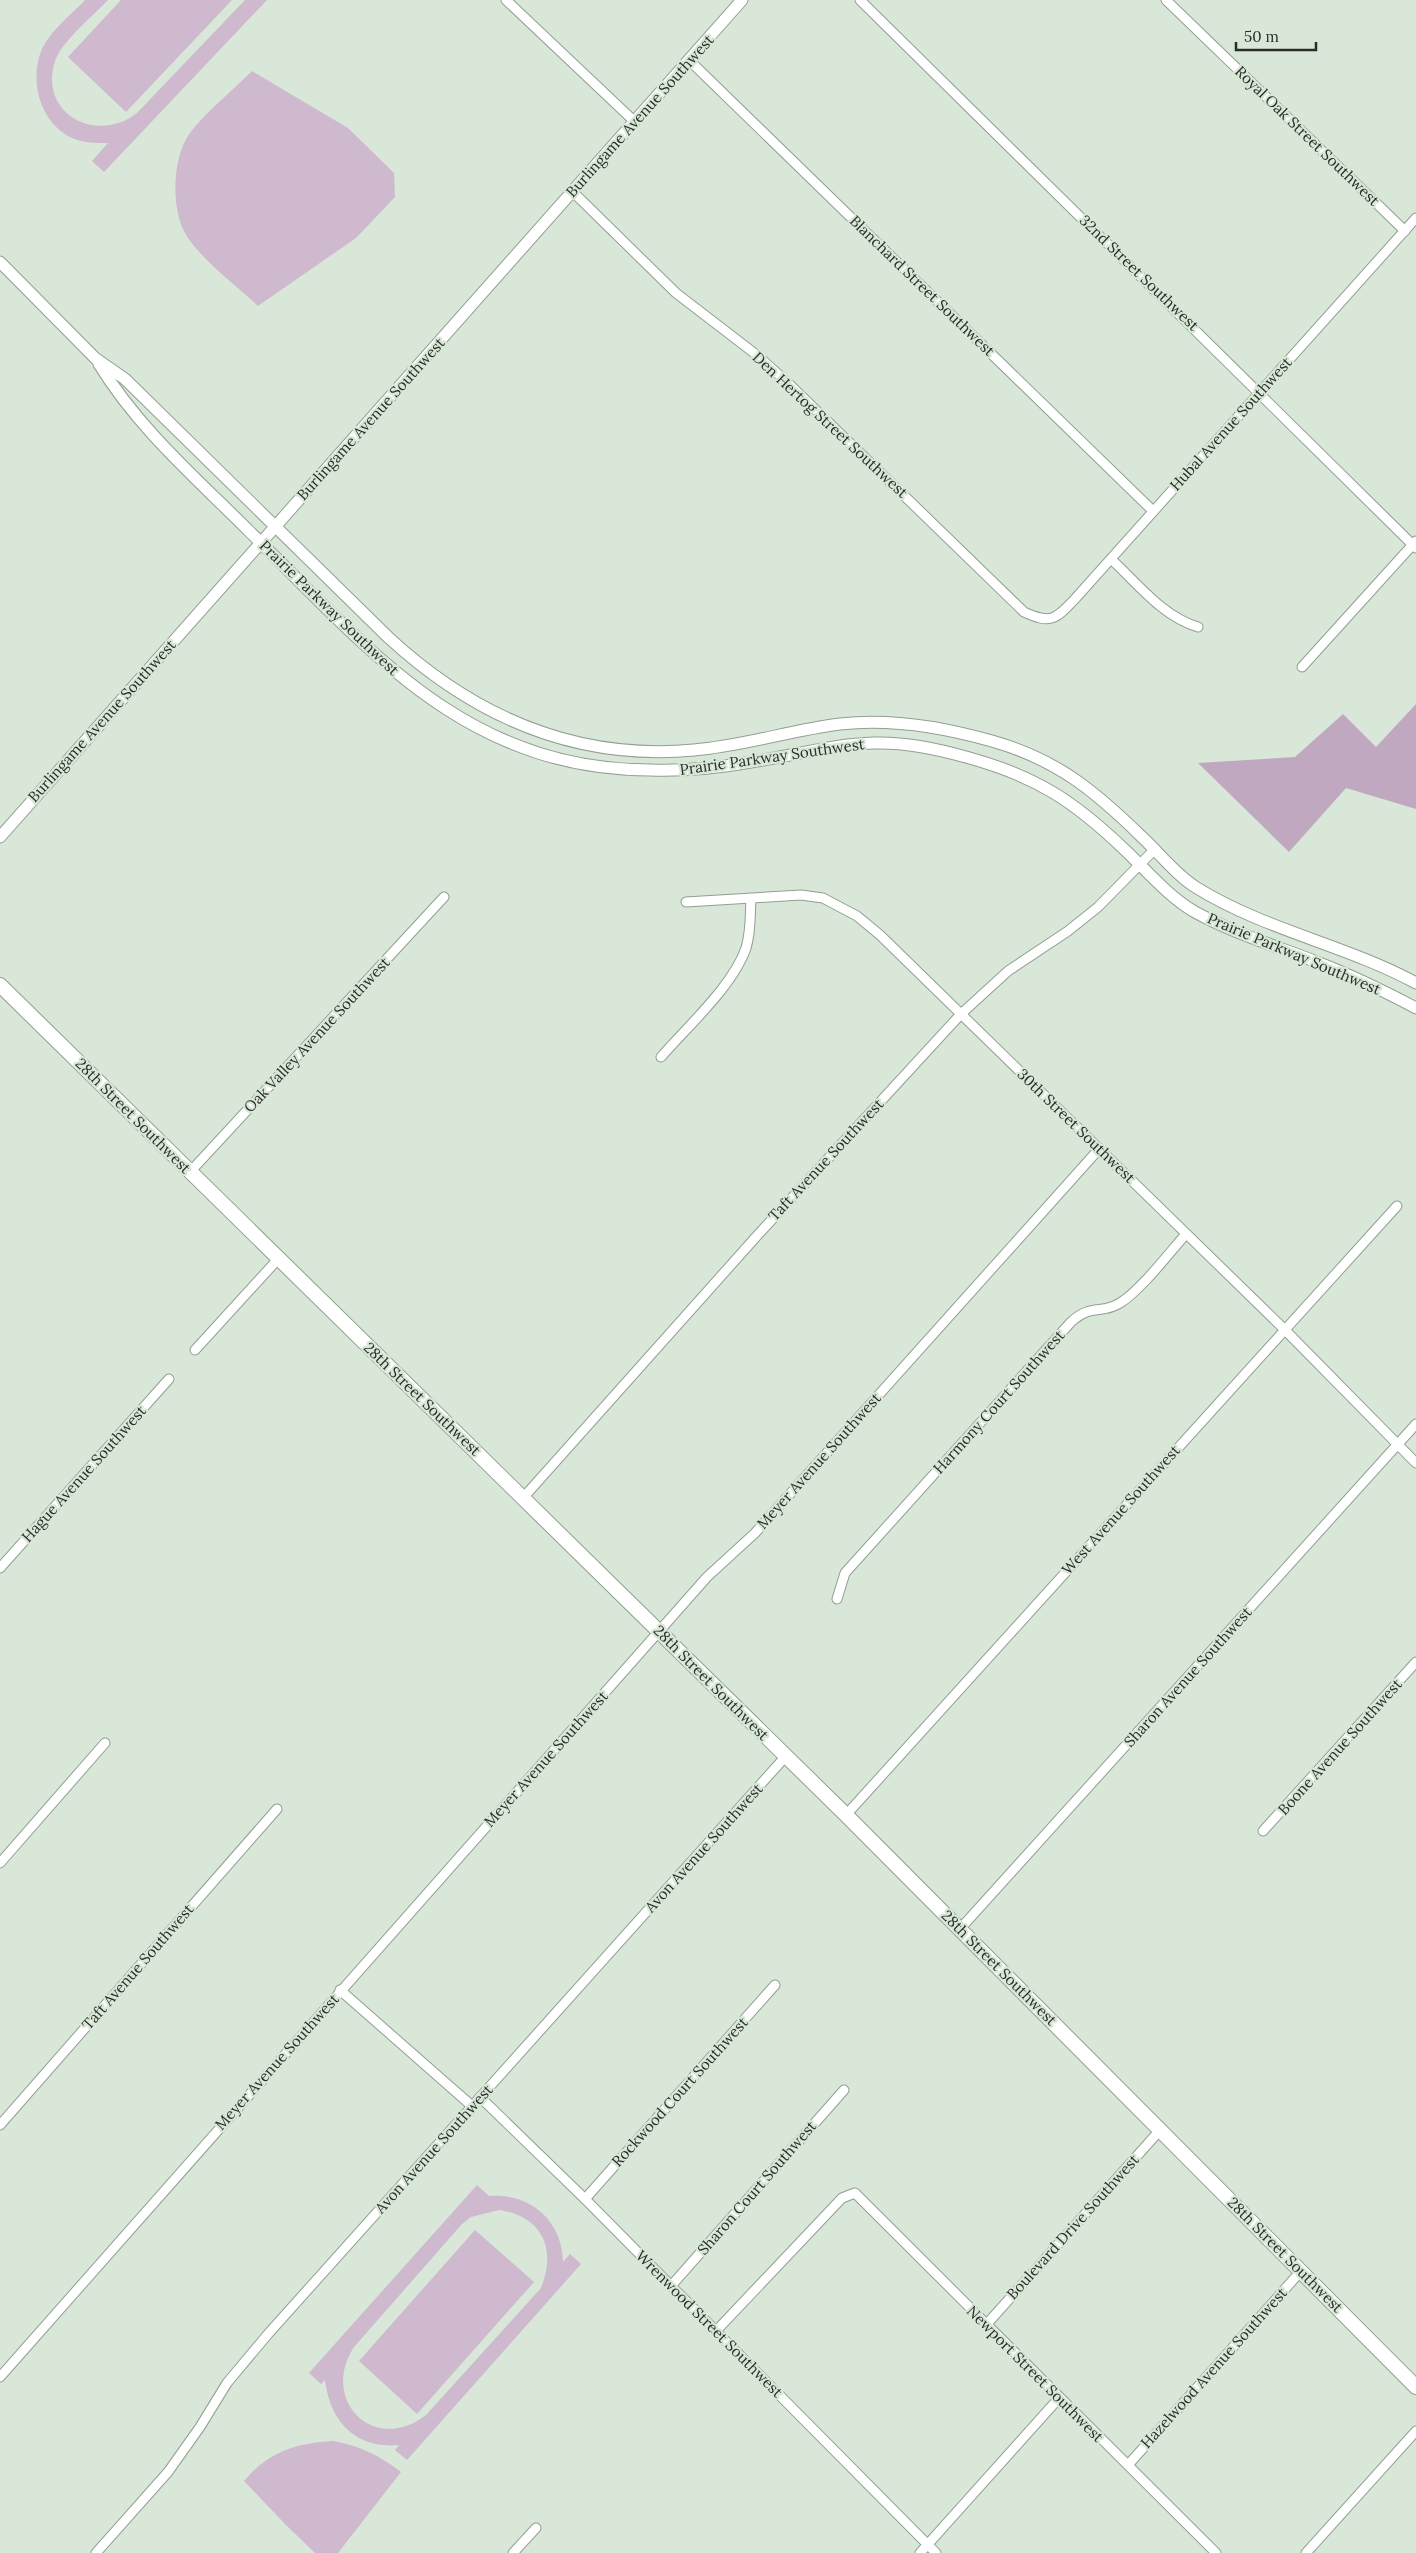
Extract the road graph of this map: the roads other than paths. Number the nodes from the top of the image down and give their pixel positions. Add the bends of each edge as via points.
1 (506, 0) edge
2 (742, 0) edge
3 (860, 0) edge
4 (1166, 0) edge
5 (690, 61) junction
6 (635, 122) junction
7 (573, 192) junction
8 (1416, 218) edge
9 (1404, 231) junction
10 (0, 262) edge
11 (95, 358) junction
12 (1259, 391) junction
13 (1153, 511) junction
14 (276, 526) junction
15 (262, 543) junction
16 (1415, 544) edge
17 (1111, 558) junction
18 (1040, 619) joint
19 (1198, 627) dead end
20 (1302, 667) dead end
21 (946, 731) junction
22 (943, 752) junction
23 (0, 837) edge
24 (1155, 849) junction
25 (1140, 864) junction
26 (444, 897) dead end
27 (751, 899) junction
28 (686, 902) dead end
29 (1416, 983) edge
30 (0, 985) edge
31 (1416, 1008) edge
32 (961, 1014) junction
33 (661, 1057) dead end
34 (1099, 1149) junction
35 (190, 1172) junction
36 (1397, 1206) dead end
37 (1186, 1234) junction
38 (279, 1258) junction
39 (1284, 1329) junction
40 (196, 1350) dead end
41 (169, 1379) dead end
42 (1416, 1424) edge
43 (1398, 1444) junction
44 (1416, 1463) edge
45 (523, 1498) junction
46 (0, 1568) edge
47 (837, 1599) dead end
48 (659, 1631) junction
49 (1416, 1662) edge
50 (105, 1743) dead end
51 (786, 1756) junction
52 (276, 1808) dead end
53 (846, 1816) junction
54 (1263, 1831) dead end
55 (0, 1863) edge
56 (960, 1929) junction
57 (776, 1985) dead end
58 (340, 1990) junction
59 (844, 2090) dead end
60 (480, 2097) junction
61 (472, 2106) junction
62 (0, 2125) edge
63 (1161, 2129) junction
64 (585, 2199) junction
65 (1301, 2271) junction
66 (671, 2286) junction
67 (986, 2325) junction
68 (716, 2332) junction
69 (0, 2377) edge
70 (1416, 2388) edge
71 (1059, 2398) junction
72 (1416, 2431) edge
73 (1128, 2465) junction
74 (536, 2528) dead end
75 (928, 2544) junction
76 (96, 2553) edge
77 (513, 2553) edge
78 (920, 2553) edge
79 (936, 2553) edge
80 (1216, 2553) edge
81 (1306, 2553) edge

1 - 6 street
2 - 5 street, Burlingame Avenue Southwest
3 - 12 street, 32nd Street Southwest
4 - 9 street, Royal Oak Street Southwest
5 - 6 street, Burlingame Avenue Southwest
5 - 13 street, Blanchard Street Southwest
6 - 7 street, Burlingame Avenue Southwest
7 - 14 street, Burlingame Avenue Southwest
7 - 18 street, Den Hertog Street Southwest via 676,294 758,356 1024,612
8 - 9 street, Hubal Avenue Southwest
9 - 12 street, Hubal Avenue Southwest
10 - 11 street, Prairie Parkway Southwest
11 - 14 street, Prairie Parkway Southwest via 125,379
11 - 15 street, Prairie Parkway Southwest via 114,389 161,444
12 - 13 street, Hubal Avenue Southwest
12 - 16 street, 32nd Street Southwest
13 - 17 street, Hubal Avenue Southwest
14 - 15 street, Burlingame Avenue Southwest
14 - 21 street, Prairie Parkway Southwest via 389,638 435,678 489,711 558,738 644,752 716,748 839,724 920,725
15 - 22 street, Prairie Parkway Southwest via 385,665 431,700 498,739 529,750 608,768 647,770 734,765 878,743
15 - 23 street, Burlingame Avenue Southwest
16 - 20 street
17 - 18 street, Hubal Avenue Southwest via 1061,613 1049,620
17 - 19 street via 1171,614
21 - 22 street
21 - 24 street, Prairie Parkway Southwest via 994,742 1067,773 1101,797
22 - 25 street, Prairie Parkway Southwest via 999,766 1055,792 1098,824
24 - 25 street, Taft Avenue Southwest
24 - 29 street, Prairie Parkway Southwest via 1193,886 1222,903 1371,961
25 - 31 street, Prairie Parkway Southwest via 1191,910 1229,929 1368,984
25 - 32 street, Taft Avenue Southwest via 1098,906 1068,931 1008,971
26 - 35 street, Oak Valley Avenue Southwest
27 - 28 street, 30th Street Southwest
27 - 32 street, 30th Street Southwest via 801,895 822,898 843,907 880,935
27 - 33 street via 750,930 740,963
30 - 35 main road, 28th Street Southwest
32 - 34 street, 30th Street Southwest
32 - 45 street, Taft Avenue Southwest
34 - 37 street, 30th Street Southwest
34 - 48 street, Meyer Avenue Southwest via 755,1533 707,1577
35 - 38 main road, 28th Street Southwest
36 - 39 street, West Avenue Southwest
37 - 39 street, 30th Street Southwest
37 - 47 street, Harmony Court Southwest via 1129,1296 1114,1306 1082,1312 1071,1322 845,1573
38 - 40 street
38 - 45 main road, 28th Street Southwest
39 - 43 street, 30th Street Southwest
39 - 53 street, West Avenue Southwest
41 - 46 street, Hague Avenue Southwest
42 - 43 street, Sharon Avenue Southwest
43 - 44 street, 30th Street Southwest
43 - 56 street, Sharon Avenue Southwest
45 - 48 main road, 28th Street Southwest
48 - 51 main road, 28th Street Southwest
48 - 58 street, Meyer Avenue Southwest
49 - 54 street, Boone Avenue Southwest
50 - 55 street
51 - 53 main road, 28th Street Southwest
51 - 60 street, Avon Avenue Southwest
52 - 62 street, Taft Avenue Southwest
53 - 56 main road, 28th Street Southwest
56 - 63 main road, 28th Street Southwest
57 - 64 street, Rockwood Court Southwest
58 - 61 street
58 - 69 street, Meyer Avenue Southwest
59 - 66 street, Sharon Court Southwest
60 - 61 street, Avon Avenue Southwest
60 - 64 street, Wrenwood Street Southwest
61 - 76 street, Avon Avenue Southwest via 227,2383 168,2472
63 - 65 main road, 28th Street Southwest
63 - 67 street, Boulevard Drive Southwest
64 - 66 street, Wrenwood Street Southwest
65 - 70 main road, 28th Street Southwest
65 - 73 street, Hazelwood Avenue Southwest
66 - 68 street, Wrenwood Street Southwest
67 - 68 street, Newport Street Southwest via 855,2194 842,2198
67 - 71 street, Newport Street Southwest
68 - 75 street, Wrenwood Street Southwest
71 - 73 street, Newport Street Southwest
71 - 75 street
72 - 81 street
73 - 80 street, Newport Street Southwest
74 - 77 street
75 - 78 street
75 - 79 street, Wrenwood Street Southwest

